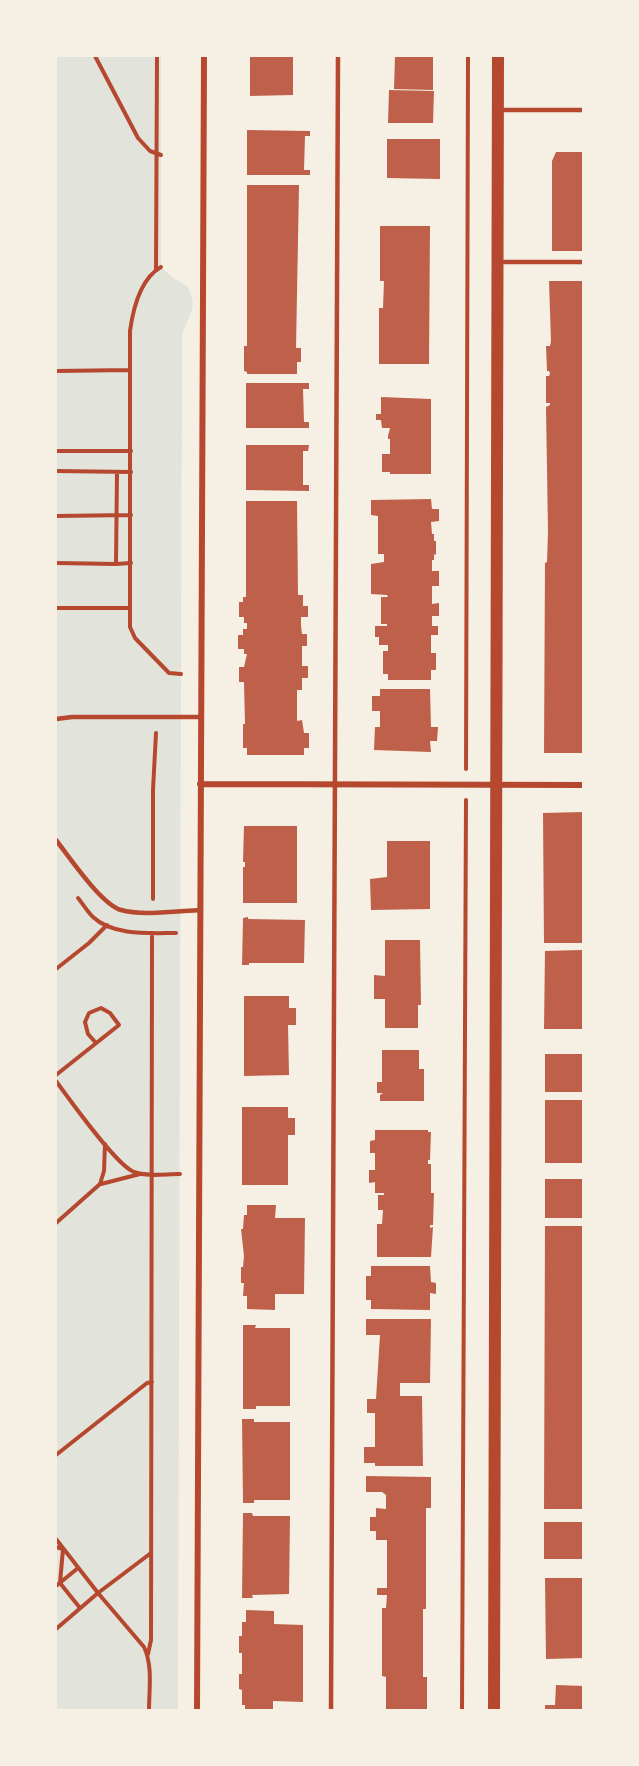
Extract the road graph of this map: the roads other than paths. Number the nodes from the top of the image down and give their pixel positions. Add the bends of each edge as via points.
1 (204, 56) edge
2 (338, 56) edge
3 (498, 56) edge
4 (498, 110) junction
5 (584, 110) edge
6 (498, 262) junction
7 (584, 262) edge
8 (200, 717) junction
9 (56, 719) edge
10 (200, 784) junction
11 (334, 784) junction
12 (496, 784) junction
13 (584, 785) edge
14 (56, 840) edge
15 (200, 910) junction
16 (197, 1710) edge
17 (331, 1710) edge
18 (494, 1710) edge

1 - 8 street
2 - 11 lane
3 - 4 main road
4 - 5 lane
4 - 6 main road
6 - 7 lane
6 - 12 main road
8 - 9 lane
8 - 10 street
10 - 11 street
10 - 15 street
11 - 12 street
11 - 17 lane
12 - 13 street
12 - 18 main road
14 - 15 lane via 114,907 138,912
15 - 16 street

